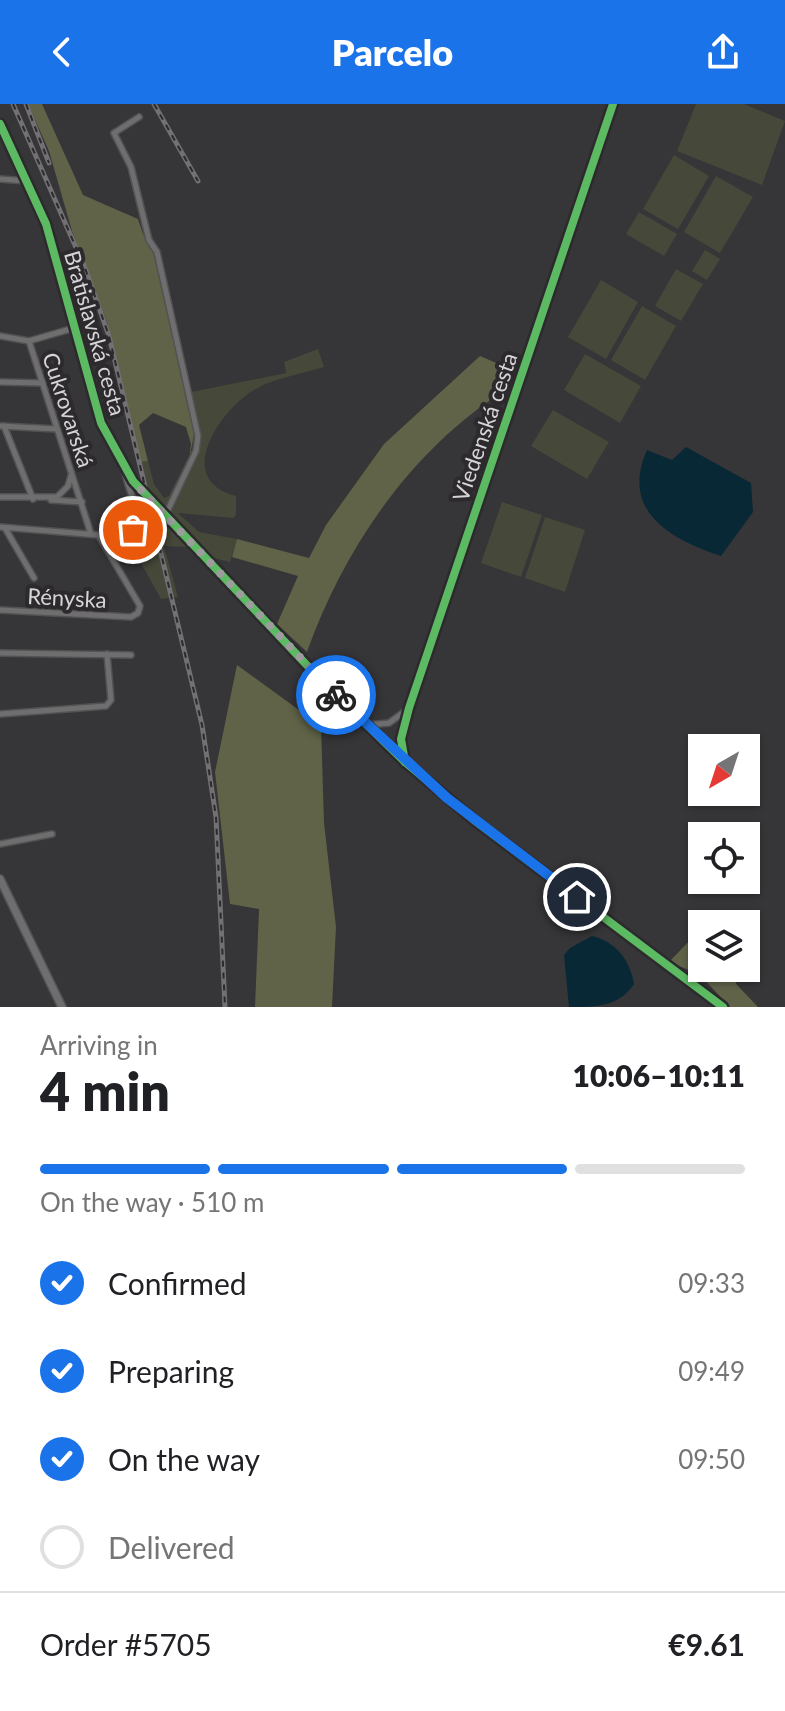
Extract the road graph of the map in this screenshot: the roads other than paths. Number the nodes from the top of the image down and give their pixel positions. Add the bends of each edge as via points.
1 (613, 104) edge
2 (139, 117) dead end
3 (0, 124) edge
4 (0, 179) edge
5 (28, 182) junction
6 (74, 328) junction
7 (0, 336) edge
8 (29, 341) junction
9 (0, 382) edge
10 (43, 383) junction
11 (2, 426) edge
12 (57, 429) junction
13 (125, 470) junction
14 (72, 471) junction
15 (141, 490) junction
16 (0, 497) edge
17 (33, 499) junction
18 (48, 500) junction
19 (82, 502) junction
20 (134, 504) junction
21 (165, 516) junction
22 (2, 527) edge
23 (91, 534) junction
24 (99, 536) junction
25 (34, 578) dead end
26 (0, 610) edge
27 (0, 653) edge
28 (107, 654) junction
29 (131, 655) dead end
30 (409, 708) junction
31 (0, 714) edge
32 (365, 725) junction
33 (405, 762) junction
34 (52, 834) dead end
35 (0, 844) edge
36 (0, 879) edge
37 (62, 1007) edge
38 (723, 1007) edge

1 - 30 street, Viedenská cesta
2 - 21 street via 114,133 131,167 149,240 157,252 198,436
3 - 5 street, Bratislavská cesta
4 - 5 street
5 - 6 street, Bratislavská cesta via 46,224
6 - 8 street
6 - 13 street, Bratislavská cesta via 98,416
7 - 8 street
8 - 10 street, Cukrovarská
9 - 10 street
10 - 12 street, Cukrovarská
11 - 12 street
11 - 17 street
12 - 14 street, Cukrovarská
13 - 15 street, Bratislavská cesta
13 - 20 street
14 - 18 street via 65,490
14 - 19 street, Cukrovarská
15 - 20 street
15 - 21 street, Bratislavská cesta
16 - 17 street
17 - 18 street
18 - 19 street
19 - 23 street, Cukrovarská
20 - 24 street via 137,521 129,534
21 - 32 street, Bratislavská cesta
22 - 23 street
22 - 25 street
23 - 24 street
24 - 26 street, Rényska via 140,606 138,613 131,617
27 - 28 street
28 - 29 street
28 - 31 street via 111,700 106,706
30 - 32 street via 389,723
30 - 33 street, Viedenská cesta via 401,739
32 - 33 street, Bratislavská cesta
33 - 38 street, Bratislavská cesta
34 - 35 street
36 - 37 street

